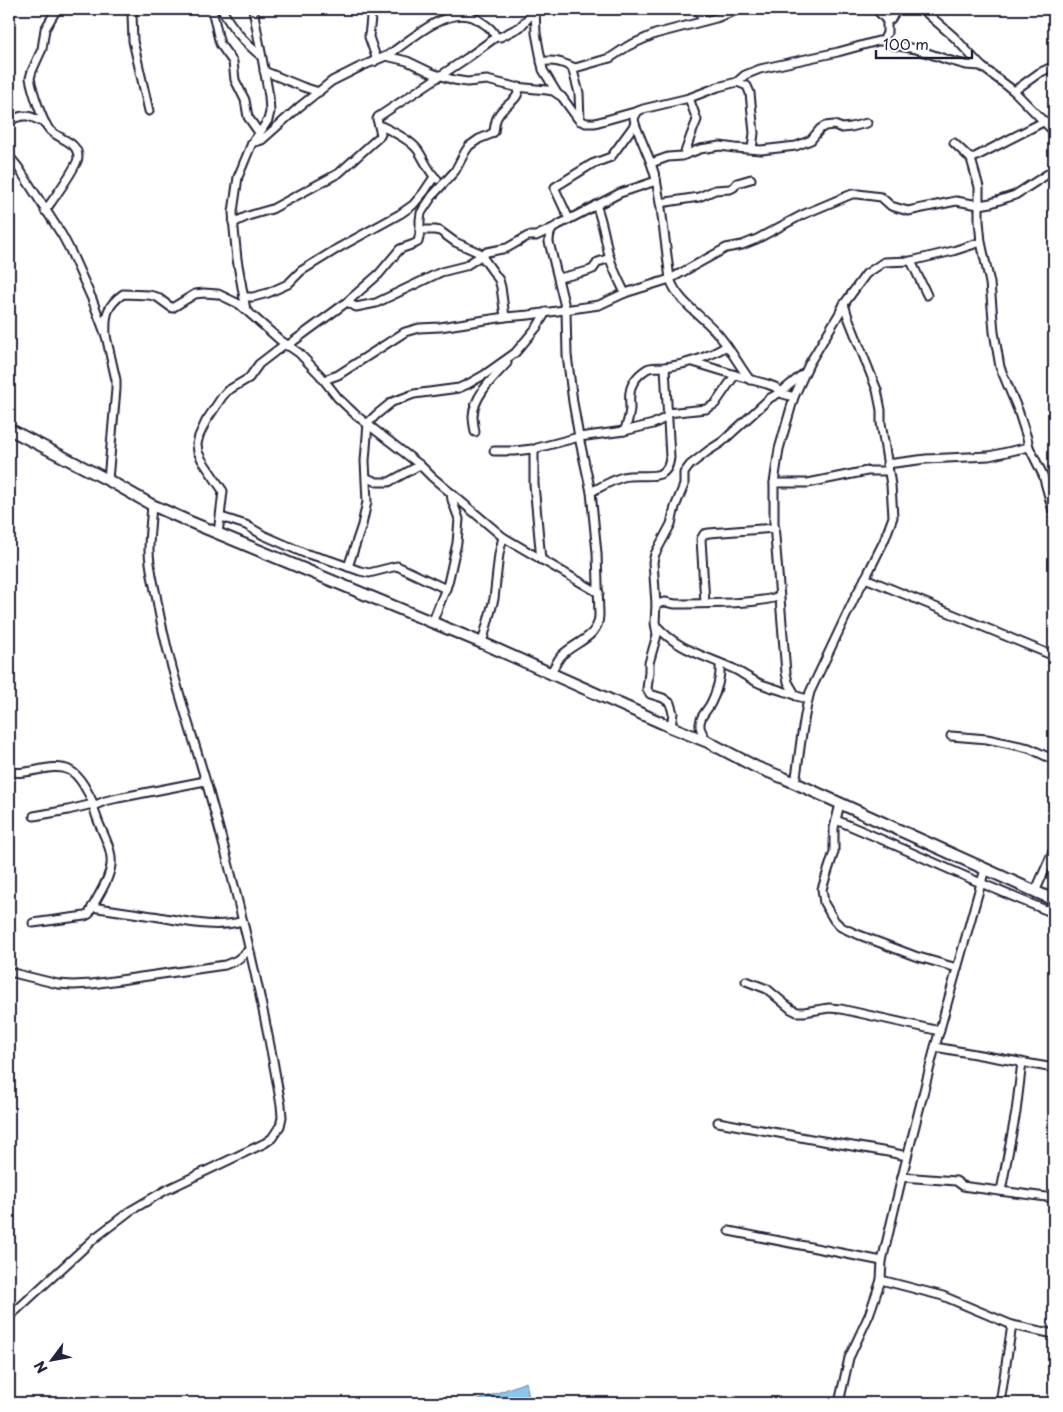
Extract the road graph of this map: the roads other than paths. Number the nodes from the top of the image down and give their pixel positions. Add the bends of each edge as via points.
1 (57, 9) edge
2 (130, 9) edge
3 (212, 9) edge
4 (222, 9) edge
5 (253, 9) edge
6 (370, 9) edge
7 (698, 9) edge
8 (740, 9) edge
9 (876, 9) edge
10 (897, 9) edge
11 (922, 9) edge
12 (534, 10) edge
13 (930, 11) edge
14 (704, 20) junction
15 (887, 21) junction
16 (496, 37) junction
17 (883, 40) junction
18 (261, 56) junction
19 (386, 56) junction
20 (374, 62) junction
21 (541, 62) junction
22 (982, 66) junction
23 (1054, 66) edge
24 (572, 67) junction
25 (264, 71) junction
26 (440, 76) junction
27 (737, 82) junction
28 (519, 87) junction
29 (1014, 91) junction
30 (319, 92) junction
31 (558, 94) junction
32 (689, 98) junction
33 (150, 111) dead end
34 (638, 111) junction
35 (580, 121) junction
36 (1044, 121) junction
37 (9, 122) edge
38 (867, 122) dead end
39 (46, 124) junction
40 (635, 124) junction
41 (379, 125) junction
42 (1054, 132) edge
43 (260, 134) junction
44 (252, 143) junction
45 (954, 143) dead end
46 (752, 150) junction
47 (684, 155) junction
48 (9, 156) edge
49 (971, 159) junction
50 (651, 163) junction
51 (1054, 170) edge
52 (434, 177) junction
53 (751, 179) dead end
54 (656, 180) junction
55 (445, 182) junction
56 (660, 203) junction
57 (596, 205) junction
58 (979, 205) junction
59 (46, 210) junction
60 (569, 219) junction
61 (234, 223) junction
62 (553, 228) junction
63 (420, 230) junction
64 (982, 242) junction
65 (482, 255) junction
66 (610, 258) junction
67 (911, 261) junction
68 (559, 278) junction
69 (670, 279) junction
70 (625, 293) junction
71 (927, 295) dead end
72 (244, 297) junction
73 (347, 302) junction
74 (844, 304) junction
75 (246, 310) junction
76 (566, 310) junction
77 (546, 312) junction
78 (505, 317) junction
79 (106, 336) junction
80 (286, 345) junction
81 (727, 346) junction
82 (515, 353) junction
83 (693, 362) junction
84 (665, 367) junction
85 (804, 373) junction
86 (338, 375) junction
87 (735, 375) junction
88 (324, 380) junction
89 (750, 380) junction
90 (781, 392) junction
91 (336, 395) junction
92 (794, 397) junction
93 (667, 415) junction
94 (368, 423) junction
95 (9, 430) edge
96 (624, 431) junction
97 (475, 432) dead end
98 (579, 436) junction
99 (1029, 447) junction
100 (534, 450) junction
101 (494, 451) dead end
102 (420, 464) junction
103 (888, 467) junction
104 (367, 478) junction
105 (108, 480) junction
106 (774, 483) junction
107 (591, 492) junction
108 (451, 493) junction
109 (152, 505) junction
110 (1054, 515) edge
111 (221, 517) junction
112 (775, 528) junction
113 (218, 534) junction
114 (504, 537) junction
115 (541, 560) junction
116 (348, 567) junction
117 (865, 578) junction
118 (446, 589) junction
119 (599, 593) junction
120 (780, 597) junction
121 (705, 603) junction
122 (656, 604) junction
123 (432, 623) junction
124 (655, 623) junction
125 (482, 643) junction
126 (1054, 656) edge
127 (720, 664) junction
128 (550, 673) junction
129 (796, 696) junction
130 (808, 699) junction
131 (671, 727) junction
132 (952, 736) dead end
133 (708, 742) junction
134 (1054, 760) edge
135 (9, 772) edge
136 (205, 780) junction
137 (795, 783) junction
138 (840, 804) junction
139 (93, 805) junction
140 (34, 816) dead end
141 (836, 820) junction
142 (1054, 849) edge
143 (985, 869) junction
144 (981, 883) junction
145 (1035, 892) junction
146 (1054, 900) edge
147 (92, 907) junction
148 (1054, 913) edge
149 (243, 921) junction
150 (33, 923) dead end
151 (249, 950) junction
152 (957, 968) junction
153 (9, 972) edge
154 (746, 981) dead end
155 (940, 1031) junction
156 (935, 1047) junction
157 (1022, 1062) junction
158 (1054, 1068) edge
159 (718, 1122) dead end
160 (907, 1156) junction
161 (902, 1177) junction
162 (1001, 1191) junction
163 (1054, 1198) edge
164 (729, 1231) dead end
165 (882, 1261) junction
166 (880, 1280) junction
167 (9, 1317) edge
168 (1012, 1325) junction
169 (1054, 1334) edge
170 (839, 1403) edge
171 (1000, 1403) edge

1 - 39 street via 45,29 42,49 30,78
2 - 33 street via 133,41
3 - 43 street via 220,44 233,62 248,117
4 - 18 street via 234,30
5 - 18 street
6 - 20 street via 369,37 376,57
7 - 14 street
8 - 14 street
9 - 15 street
10 - 15 street
11 - 13 street
12 - 16 street via 520,27
12 - 21 street
13 - 22 street
14 - 24 street via 643,39 610,58
15 - 17 street
16 - 19 street via 490,28 475,18 455,16 423,30
16 - 26 street
17 - 22 street via 948,60
17 - 27 street via 760,69
18 - 25 street
19 - 20 street
19 - 26 street via 407,61
20 - 30 street via 332,81
21 - 24 street via 564,62
21 - 31 street via 544,74
22 - 29 street
23 - 29 street
24 - 35 street via 579,93
25 - 30 street
25 - 43 street via 270,112
26 - 28 street via 462,81 487,80
26 - 41 street via 378,117
27 - 32 street
27 - 46 street via 746,86 750,93 754,133
28 - 31 street
28 - 55 street via 515,100 498,115 494,132 469,146
29 - 36 street
30 - 44 street via 262,140
31 - 35 street
32 - 34 street
32 - 47 street via 698,120
34 - 35 street via 595,123
34 - 40 street
36 - 42 street
36 - 49 street
37 - 39 street via 24,115
38 - 46 street via 842,128 825,126 811,140 796,146
39 - 59 street via 75,147 78,158
40 - 50 street
40 - 60 street via 611,157 592,164 556,186
41 - 52 street via 413,145
41 - 61 street via 380,136 339,173 272,209
43 - 44 street
44 - 61 street via 238,178
45 - 49 street
46 - 47 street via 720,146
47 - 50 street
48 - 59 street
49 - 58 street via 979,187
50 - 54 street
51 - 58 street via 1015,195
52 - 55 street
52 - 72 street via 413,205 400,214 301,271 288,284 268,293
53 - 56 street via 730,189
54 - 56 street
54 - 57 street
55 - 63 street via 422,213
56 - 69 street
57 - 60 street
57 - 66 street
58 - 64 street
58 - 69 street via 956,201 908,211 891,206 881,197 852,194 757,239 726,248
59 - 79 street via 70,250
60 - 62 street
61 - 72 street
62 - 65 street
62 - 68 street via 549,242
63 - 65 street via 438,230
63 - 73 street via 418,242 400,249 379,274
64 - 67 street
64 - 99 street via 1000,367
65 - 73 street via 465,266 441,272 376,303 356,307
65 - 78 street via 499,280
66 - 68 street via 600,260 588,271
66 - 70 street
67 - 71 street
67 - 74 street via 884,262 866,274
68 - 76 street
69 - 70 street
69 - 81 street via 679,297
70 - 76 street via 599,305
72 - 75 street
73 - 80 street
74 - 85 street
74 - 103 street via 877,390
75 - 79 street via 218,294 204,292 172,308 157,297 123,294 108,311
75 - 80 street
76 - 77 street
76 - 98 street via 567,355
77 - 78 street
77 - 82 street
78 - 86 street via 409,330
79 - 105 street via 116,380
80 - 88 street via 300,354
80 - 111 street via 259,364 249,378 227,391 199,436 198,452 223,491
81 - 83 street via 712,356
81 - 89 street
82 - 94 street via 459,388 414,394 392,402
82 - 97 street via 480,396 473,414
83 - 84 street
83 - 87 street
84 - 93 street
84 - 96 street via 646,369 634,382 629,393 630,410
85 - 90 street
85 - 92 street
86 - 88 street
86 - 91 street via 334,388
87 - 89 street
87 - 93 street via 711,407
88 - 91 street
89 - 90 street
90 - 92 street
90 - 122 street via 686,468 672,524 653,562
91 - 94 street
92 - 106 street via 779,449
93 - 96 street via 653,424
93 - 107 street via 670,465 666,471 652,476 624,477
94 - 102 street
94 - 104 street
95 - 105 street
96 - 98 street
98 - 100 street
98 - 107 street
99 - 103 street via 989,456 926,459
99 - 110 street
100 - 101 street
100 - 115 street
102 - 104 street via 389,482
102 - 108 street
103 - 106 street via 808,483
103 - 117 street via 893,517
104 - 116 street via 365,514
105 - 109 street
106 - 112 street
107 - 119 street
108 - 114 street
108 - 118 street via 459,524
109 - 113 street
109 - 136 street via 149,551 159,615 170,664
111 - 113 street
111 - 116 street via 239,522 304,553
112 - 120 street
112 - 121 street via 704,534 701,539
113 - 123 street
114 - 115 street
114 - 125 street via 494,599
115 - 119 street
116 - 118 street via 369,573 397,566
117 - 126 street
117 - 130 street via 817,674
118 - 123 street
119 - 128 street via 598,626 561,656
120 - 121 street via 759,602
120 - 129 street via 786,673
121 - 122 street
122 - 124 street
123 - 125 street
124 - 127 street via 673,642
124 - 131 street via 657,635 648,663 647,689 648,694 670,703 674,713
125 - 128 street
127 - 129 street
127 - 133 street via 712,701 700,723
128 - 131 street
129 - 130 street
130 - 137 street
131 - 133 street
132 - 134 street via 1029,748
133 - 137 street
135 - 139 street via 68,769 78,777
136 - 139 street
136 - 149 street
137 - 138 street
138 - 141 street
138 - 143 street
139 - 140 street
139 - 147 street via 111,858 109,875
141 - 144 street
141 - 152 street via 834,852 822,892 834,920 854,933
142 - 145 street
143 - 144 street
143 - 145 street
144 - 148 street
144 - 152 street
145 - 146 street
147 - 149 street via 197,923 222,925
147 - 150 street via 85,916
149 - 151 street
151 - 153 street via 224,965 92,984 58,984
151 - 167 street via 281,1105 282,1117 276,1133 265,1143 187,1179 130,1211 96,1237
152 - 155 street
154 - 155 street via 767,990 797,1012 841,1009
155 - 156 street
156 - 157 street
156 - 160 street
157 - 158 street
157 - 162 street
159 - 160 street
160 - 161 street
161 - 162 street via 956,1181 965,1186
161 - 165 street
162 - 163 street
164 - 165 street
165 - 166 street
166 - 168 street via 943,1296
166 - 170 street via 849,1358
168 - 169 street
168 - 171 street

